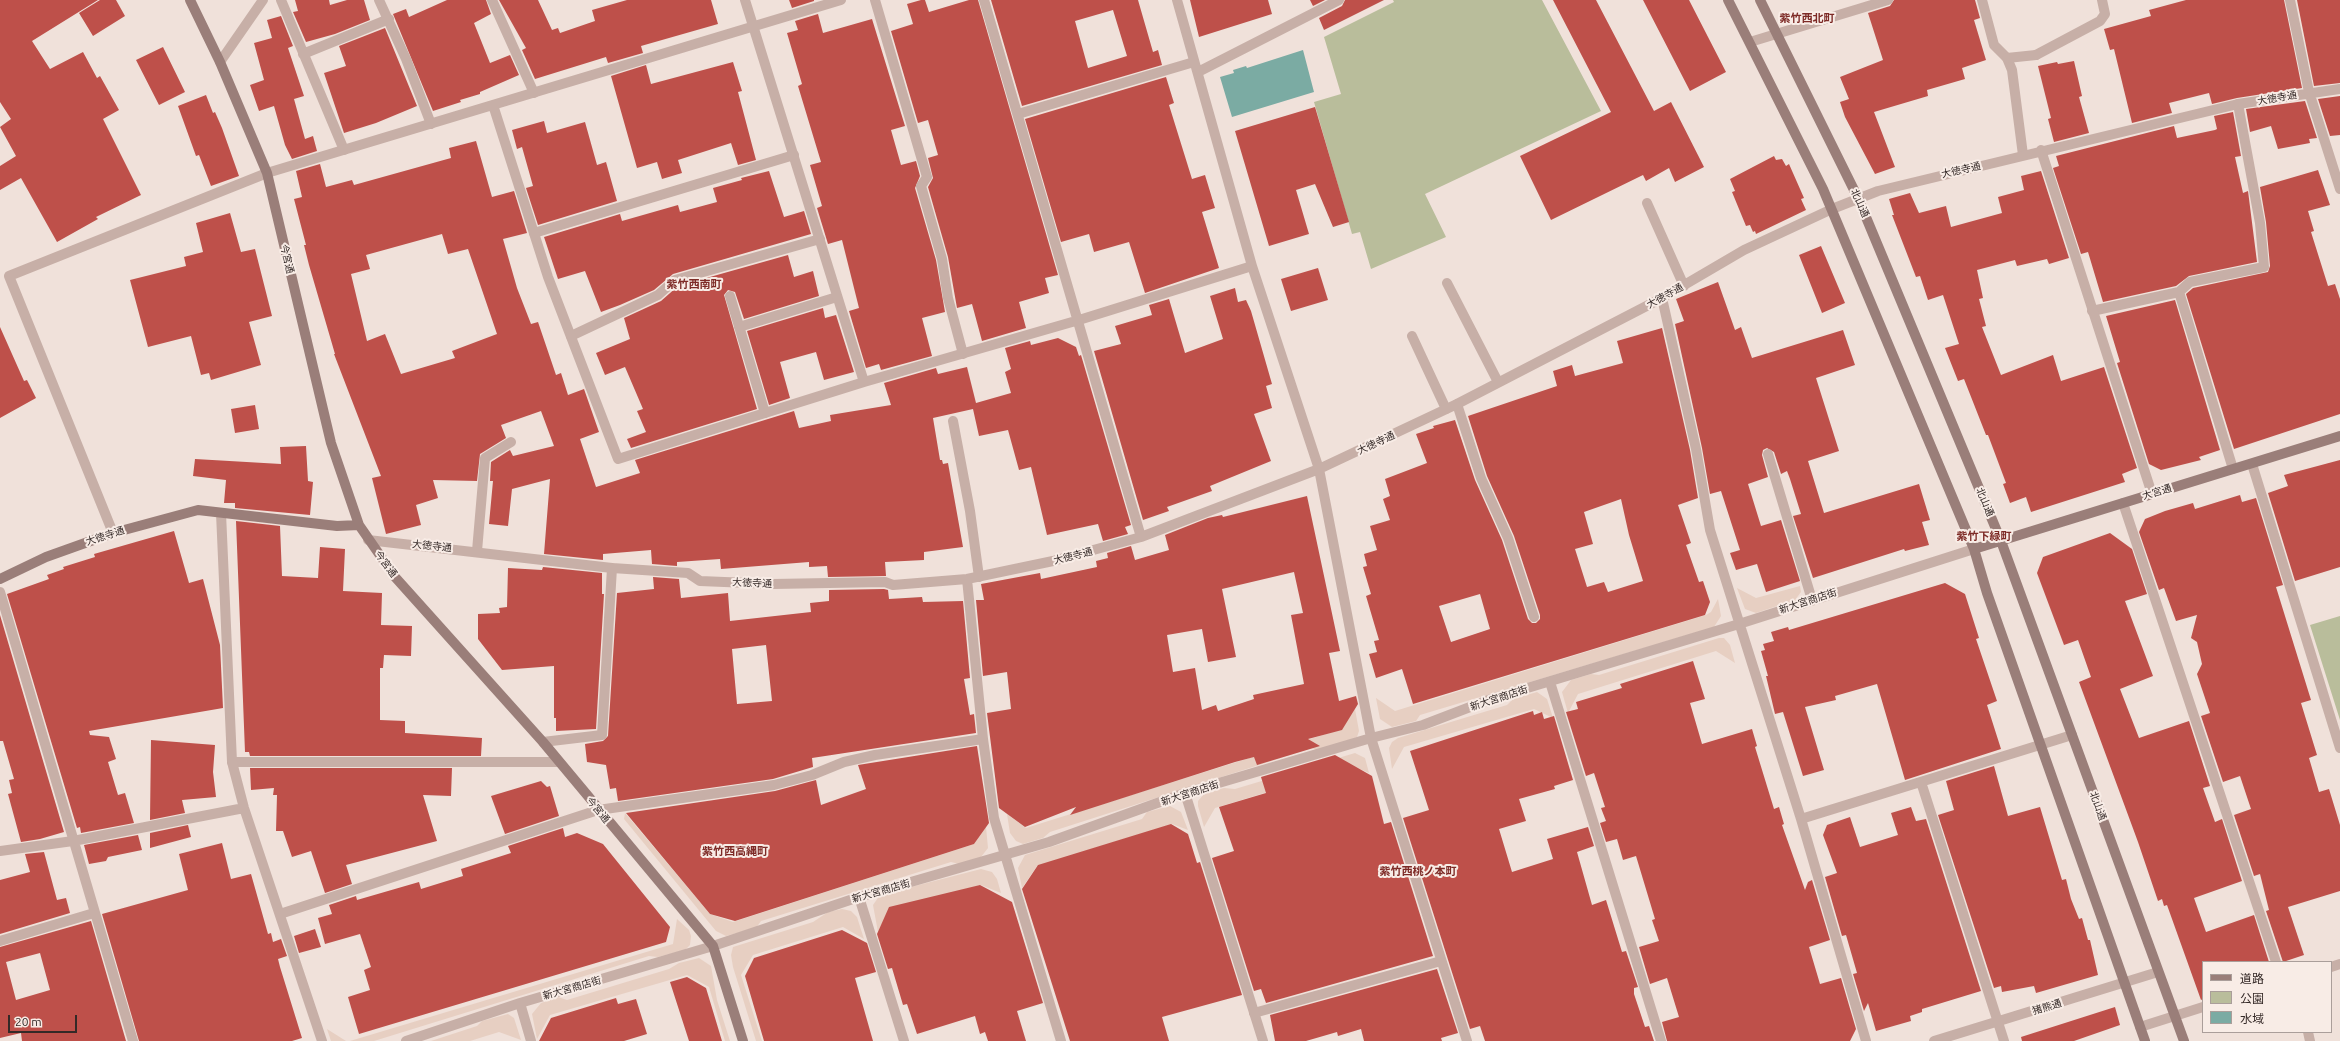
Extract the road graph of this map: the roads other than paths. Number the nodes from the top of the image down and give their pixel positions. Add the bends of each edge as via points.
1 (190, 0) edge
2 (263, 0) edge
3 (281, 0) edge
4 (379, 0) edge
5 (492, 0) edge
6 (745, 0) edge
7 (841, 0) edge
8 (875, 0) edge
9 (984, 0) edge
10 (1176, 0) edge
11 (1339, 0) edge
12 (1728, 0) edge
13 (1760, 0) edge
14 (1888, 0) edge
15 (1982, 0) edge
16 (2102, 0) edge
17 (2290, 0) edge
18 (389, 19) junction
19 (754, 26) junction
20 (1777, 34) junction
21 (1750, 42) junction
22 (304, 54) junction
23 (2007, 58) junction
24 (220, 62) junction
25 (1194, 62) junction
26 (1198, 72) junction
27 (2340, 89) edge
28 (2309, 92) junction
29 (534, 93) junction
30 (2238, 104) junction
31 (493, 105) junction
32 (1018, 114) junction
33 (431, 124) junction
34 (344, 150) junction
35 (2041, 150) junction
36 (794, 155) junction
37 (2023, 155) junction
38 (267, 173) junction
39 (2340, 190) edge
40 (1858, 198) junction
41 (1647, 203) dead end
42 (1832, 209) junction
43 (534, 233) junction
44 (820, 239) junction
45 (1252, 266) junction
46 (1447, 283) dead end
47 (1684, 286) junction
48 (2179, 292) junction
49 (730, 296) dead end
50 (837, 297) junction
51 (1662, 298) junction
52 (2092, 311) junction
53 (1079, 320) junction
54 (739, 327) junction
55 (571, 336) junction
56 (1412, 336) dead end
57 (963, 354) junction
58 (864, 382) junction
59 (1498, 382) junction
60 (1457, 404) junction
61 (1446, 409) junction
62 (765, 413) junction
63 (953, 422) dead end
64 (2340, 436) edge
65 (511, 442) dead end
66 (1768, 454) dead end
67 (2252, 464) junction
68 (1320, 469) junction
69 (2233, 469) junction
70 (2152, 494) junction
71 (2123, 503) junction
72 (221, 513) junction
73 (359, 525) junction
74 (113, 533) junction
75 (1141, 537) junction
76 (368, 540) junction
77 (2001, 541) junction
78 (1974, 549) junction
79 (477, 551) junction
80 (612, 568) junction
81 (978, 577) junction
82 (0, 579) edge
83 (967, 579) junction
84 (0, 592) edge
85 (1812, 600) junction
86 (1534, 617) dead end
87 (1739, 624) junction
88 (1550, 682) junction
89 (2072, 735) junction
90 (1371, 738) junction
91 (983, 739) junction
92 (543, 742) junction
93 (2041, 745) junction
94 (2340, 748) edge
95 (232, 762) junction
96 (559, 762) junction
97 (1921, 782) junction
98 (1185, 793) junction
99 (244, 808) junction
100 (598, 810) junction
101 (1800, 819) junction
102 (73, 841) junction
103 (0, 851) edge
104 (1004, 856) junction
105 (859, 897) junction
106 (94, 913) junction
107 (280, 914) junction
108 (0, 941) edge
109 (713, 946) junction
110 (1441, 961) junction
111 (2276, 961) edge
112 (2158, 972) junction
113 (2125, 983) junction
114 (520, 1003) junction
115 (2202, 1007) edge
116 (1254, 1013) junction
117 (2175, 1016) junction
118 (1998, 1022) junction
119 (2140, 1027) junction
120 (132, 1041) edge
121 (322, 1041) edge
122 (406, 1041) edge
123 (531, 1041) edge
124 (743, 1041) edge
125 (904, 1041) edge
126 (1061, 1041) edge
127 (1263, 1041) edge
128 (1467, 1041) edge
129 (1661, 1041) edge
130 (1866, 1041) edge
131 (1934, 1041) edge
132 (2004, 1041) edge
133 (2145, 1041) edge
134 (2184, 1041) edge

1 - 24 street, 今宮通
2 - 24 street
3 - 22 street
4 - 18 street
5 - 29 street via 515,46
6 - 19 street
7 - 19 street
8 - 57 street via 927,178 921,186 942,259 948,298
9 - 32 street
10 - 25 street
11 - 26 street
12 - 21 street
13 - 20 street, 北山通
14 - 20 street
15 - 23 street via 1994,45
16 - 23 street via 2105,14 2100,21 2036,55
17 - 28 street
18 - 22 street
18 - 33 street
19 - 29 street
19 - 36 street
20 - 21 street
20 - 40 street, 北山通
21 - 42 street
22 - 34 street
23 - 37 street via 2012,70
24 - 38 street, 今宮通
25 - 26 street
25 - 32 street
26 - 45 street
27 - 28 street, 大徳寺通
28 - 30 street, 大徳寺通
28 - 39 street
29 - 31 street
30 - 35 street, 大徳寺通
30 - 48 street via 2260,223 2264,267 2190,282
31 - 33 street
31 - 43 street
32 - 53 street
33 - 34 street
34 - 38 street
35 - 37 street, 大徳寺通
35 - 52 street
36 - 43 street
36 - 44 street
37 - 40 street, 大徳寺通 via 1939,174
38 - 73 street, 今宮通 via 331,443
38 - 74 street via 9,276
40 - 42 street, 大徳寺通
40 - 77 street, 北山通
41 - 47 street
42 - 47 street, 大徳寺通 via 1744,250
42 - 78 street
43 - 55 street
44 - 50 street
44 - 55 street via 675,280 658,295
45 - 53 street
45 - 68 street
46 - 59 street
47 - 51 street, 大徳寺通
48 - 52 street
48 - 69 street
49 - 54 street
50 - 54 street
50 - 58 street
51 - 59 street, 大徳寺通
51 - 87 street via 1696,449 1710,530
52 - 70 street
53 - 57 street
53 - 75 street
54 - 62 street
55 - 62 street via 618,459
56 - 61 street
57 - 58 street
58 - 62 street
59 - 60 street, 大徳寺通
60 - 61 street, 大徳寺通
60 - 86 street via 1481,478 1508,538
61 - 68 street, 大徳寺通
63 - 81 street via 970,511
64 - 67 street, 大宮通
65 - 79 street via 484,458
66 - 85 street
67 - 69 street, 大宮通
67 - 94 street
68 - 75 street, 大徳寺通
68 - 90 street
69 - 70 street, 大宮通
70 - 71 street, 大宮通
71 - 77 street, 大宮通
71 - 111 street
72 - 73 street, 大徳寺通 via 337,526
72 - 74 street, 大徳寺通 via 198,510
72 - 95 street
73 - 76 street, 今宮通
74 - 82 street, 大徳寺通 via 46,557
75 - 81 street, 大徳寺通 via 1060,559
76 - 79 street, 大徳寺通
76 - 92 street, 今宮通 via 395,577
77 - 78 street, 大宮通
77 - 89 street, 北山通
78 - 85 street, 新大宮商店街
78 - 93 street via 1987,594
79 - 80 street, 大徳寺通
80 - 83 street, 大徳寺通 via 688,573 700,581 773,584 885,582 893,585
80 - 92 street via 602,736
81 - 83 street, 大徳寺通
83 - 91 street
84 - 102 street
85 - 87 street, 新大宮商店街
87 - 88 street, 新大宮商店街
87 - 101 street
88 - 90 street, 新大宮商店街 via 1491,699 1423,725
88 - 129 street
89 - 93 street
89 - 112 street, 北山通
90 - 98 street, 新大宮商店街
90 - 110 street
91 - 100 street via 875,755 844,762 812,775 774,785
91 - 104 street via 994,818
92 - 96 street, 今宮通
93 - 97 street
93 - 113 street
95 - 96 street
95 - 99 street
96 - 100 street, 今宮通
97 - 101 street
97 - 118 street
98 - 104 street, 新大宮商店街
98 - 116 street
99 - 102 street
99 - 107 street
100 - 107 street
100 - 109 street, 今宮通
101 - 130 street
102 - 103 street
102 - 106 street
104 - 105 street, 新大宮商店街
104 - 126 street
105 - 109 street, 新大宮商店街
105 - 125 street
106 - 108 street
106 - 120 street
107 - 121 street
109 - 114 street, 新大宮商店街
109 - 124 street, 今宮通
110 - 116 street
110 - 128 street
112 - 113 street, 猪熊通
112 - 117 street, 北山通
113 - 118 street, 猪熊通
113 - 119 street
114 - 122 street, 新大宮商店街
114 - 123 street
115 - 117 street
116 - 127 street
117 - 119 street
117 - 134 street, 北山通
118 - 131 street, 猪熊通
118 - 132 street
119 - 133 street

